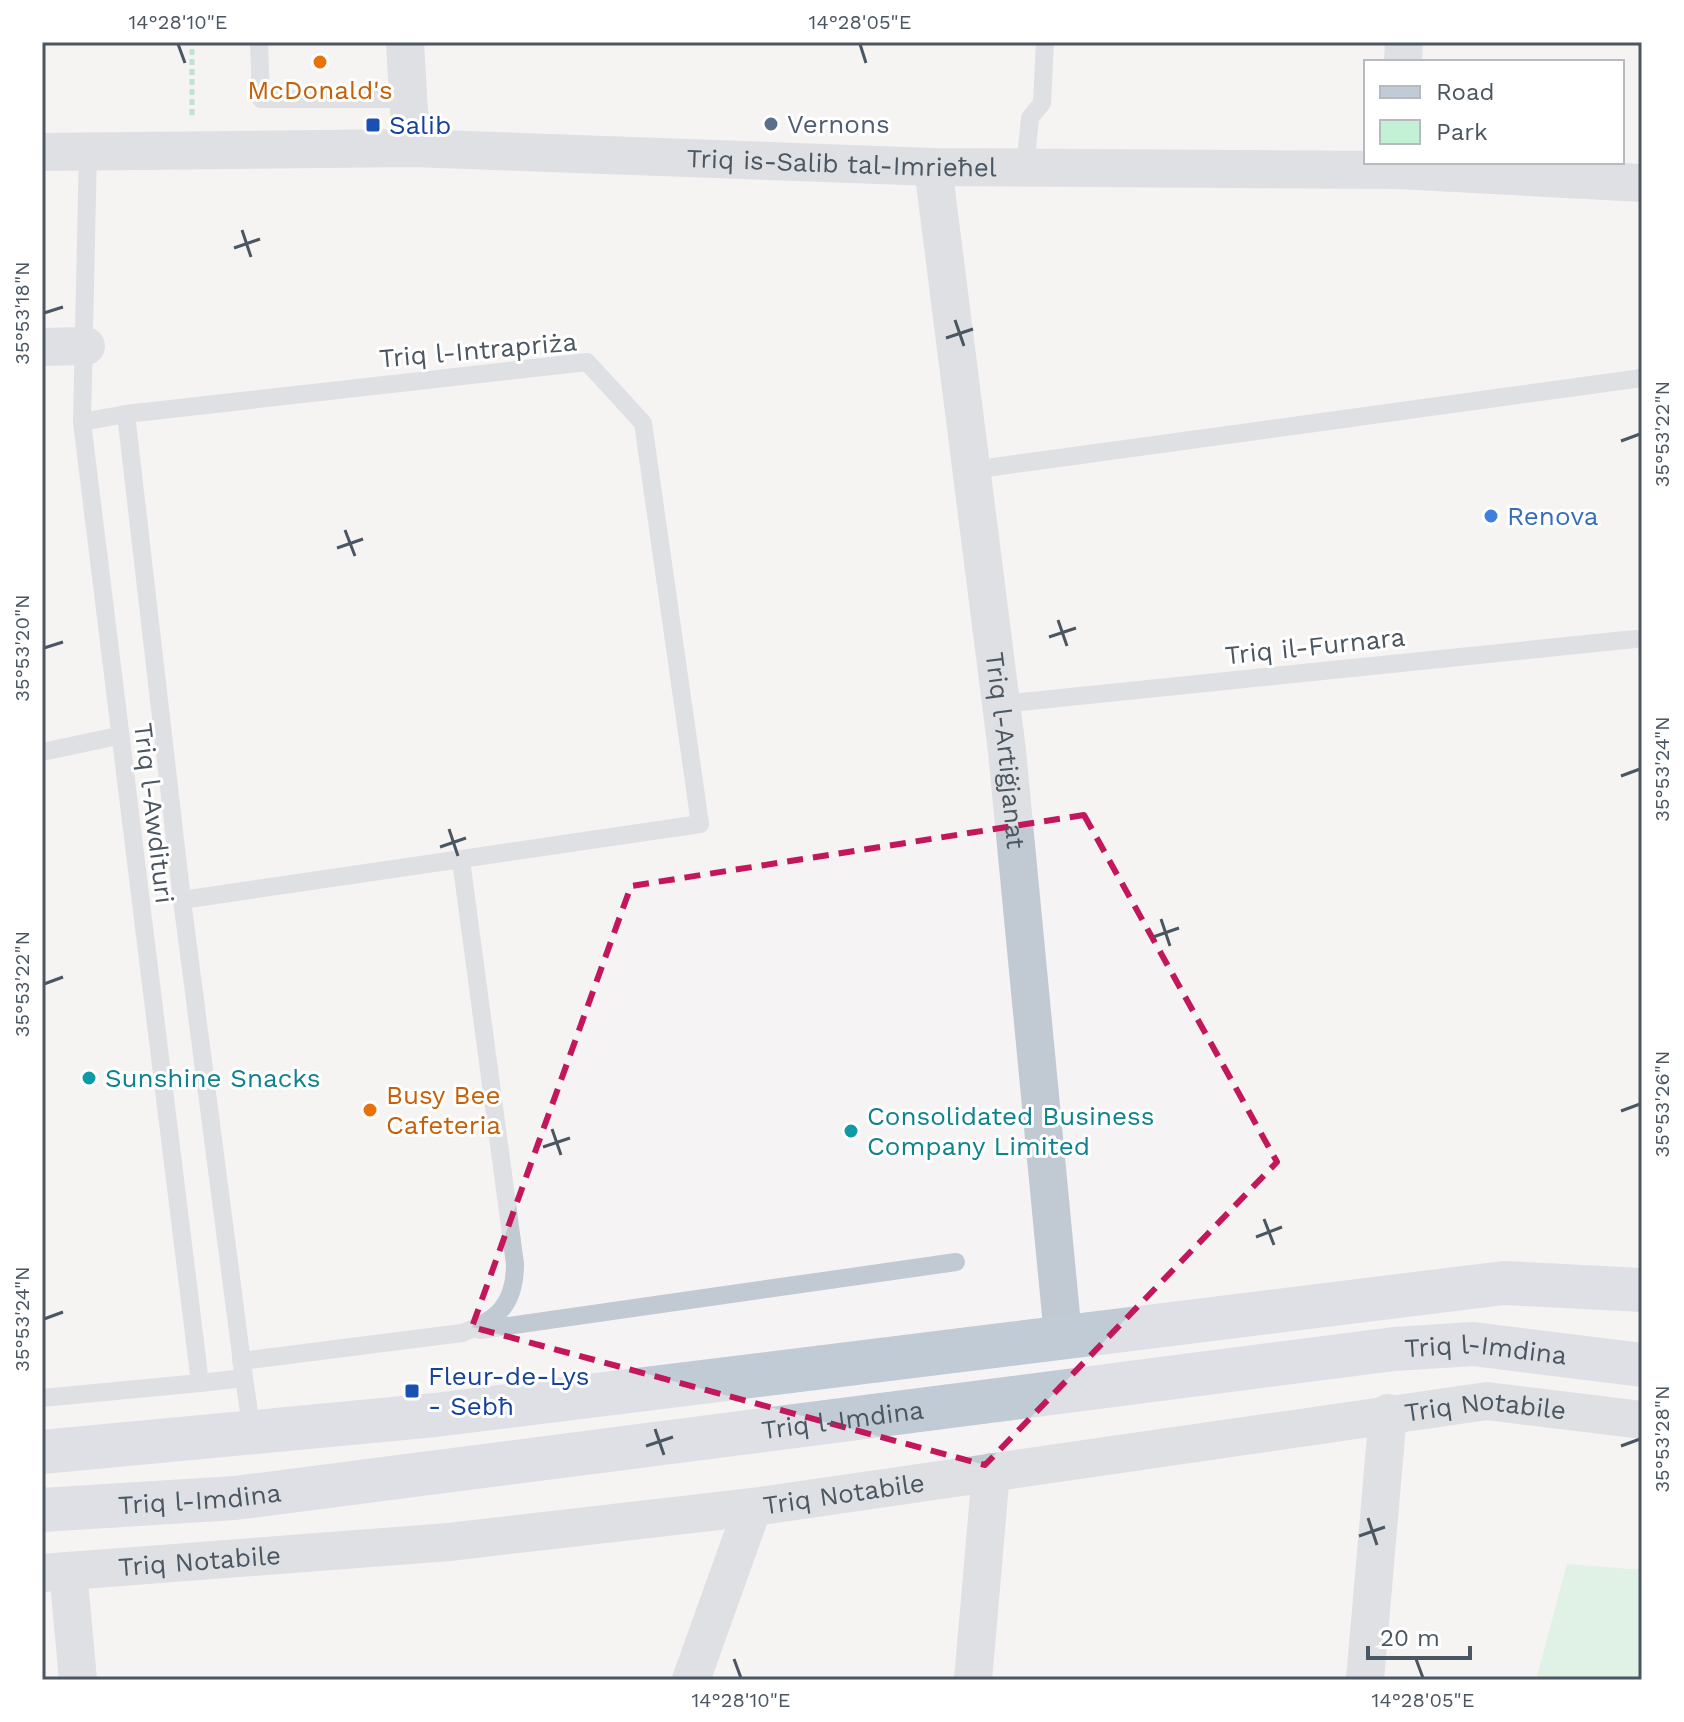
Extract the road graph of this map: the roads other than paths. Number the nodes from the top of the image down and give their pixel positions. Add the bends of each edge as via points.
1 (259, 42) edge
2 (405, 42) edge
3 (1045, 42) edge
4 (408, 99) junction
5 (411, 148) junction
6 (88, 150) junction
7 (42, 152) edge
8 (1398, 166) edge
9 (933, 167) junction
10 (1025, 168) junction
11 (1539, 170) edge
12 (1642, 183) edge
13 (86, 346) junction
14 (42, 347) edge
15 (1642, 378) edge
16 (126, 414) junction
17 (82, 422) junction
18 (972, 470) junction
19 (1635, 639) dead end
20 (1001, 704) junction
21 (118, 736) junction
22 (42, 752) edge
23 (461, 860) junction
24 (182, 900) junction
25 (956, 1262) dead end
26 (1642, 1290) edge
27 (462, 1333) junction
28 (1063, 1336) junction
29 (1642, 1365) edge
30 (242, 1369) junction
31 (200, 1383) junction
32 (42, 1398) edge
33 (1388, 1413) junction
34 (1642, 1420) edge
35 (252, 1432) junction
36 (42, 1452) edge
37 (991, 1472) junction
38 (753, 1507) junction
39 (42, 1510) edge
40 (55, 1572) edge
41 (78, 1680) edge
42 (691, 1680) edge
43 (973, 1680) edge
44 (1365, 1680) edge

1 - 4 lane via 261,99
2 - 4 street
3 - 10 lane via 1042,103 1030,118
4 - 5 street
5 - 6 street, Triq is-Salib tal-Imrieħel
5 - 9 street, Triq is-Salib tal-Imrieħel
6 - 7 street, Triq is-Salib tal-Imrieħel
6 - 13 lane, Triq l-Awdituri
8 - 10 street, Triq is-Salib tal-Imrieħel
8 - 11 street, Triq is-Salib tal-Imrieħel
9 - 10 street, Triq is-Salib tal-Imrieħel
9 - 18 street, Triq l-Artiġjanat
11 - 12 street, Triq is-Salib tal-Imrieħel
13 - 14 street
13 - 17 lane, Triq l-Awdituri
15 - 18 lane
16 - 17 lane, Triq l-Intrapriża
16 - 23 lane, Triq l-Intrapriża via 587,362 643,423 700,824
16 - 24 lane
17 - 21 lane, Triq l-Awdituri
18 - 20 street, Triq l-Artiġjanat
19 - 20 lane, Triq il-Furnara
20 - 28 street, Triq l-Artiġjanat
21 - 22 lane
21 - 31 lane, Triq l-Awdituri
23 - 24 lane
23 - 27 lane via 515,1273 503,1311
24 - 30 lane
25 - 27 lane
26 - 28 main road via 1504,1283
27 - 30 lane
28 - 35 main road via 435,1415
29 - 39 main road, Triq l-Imdina via 1473,1344 1394,1349 235,1498
30 - 31 lane
30 - 35 lane
31 - 32 lane
33 - 34 street, Triq Notabile via 1487,1401
33 - 37 street, Triq Notabile
33 - 44 street
35 - 36 main road
37 - 38 street, Triq Notabile
37 - 43 street
38 - 40 street, Triq Notabile via 449,1542
38 - 42 street
40 - 41 street

